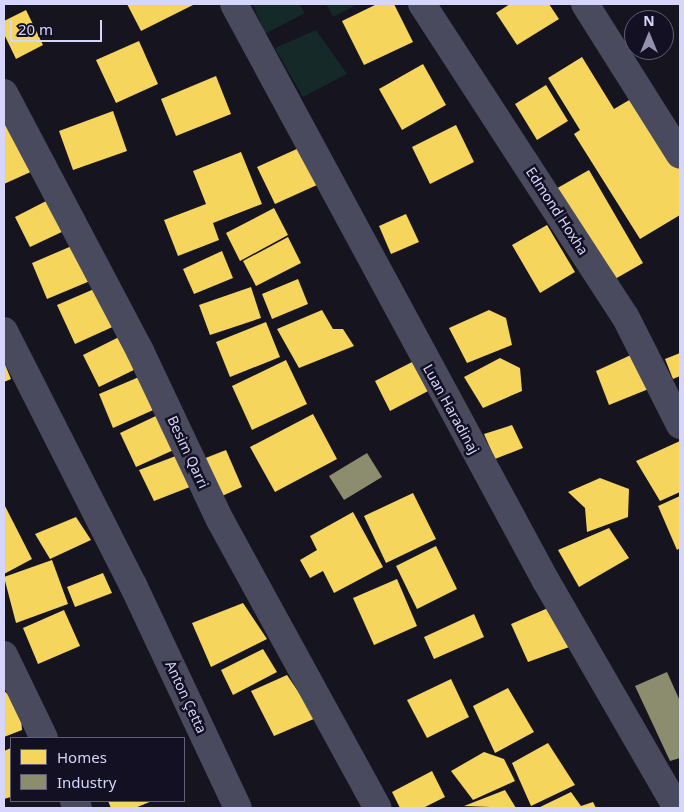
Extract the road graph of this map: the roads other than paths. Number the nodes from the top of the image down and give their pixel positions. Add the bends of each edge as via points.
1 (234, 4) edge
2 (422, 4) edge
3 (585, 4) edge
4 (4, 94) edge
5 (680, 154) edge
6 (4, 332) edge
7 (680, 425) edge
8 (4, 655) edge
9 (44, 737) edge
10 (238, 808) edge
11 (378, 808) edge
12 (677, 808) edge

1 - 12 street, Luan Haradinaj via 536,564
2 - 7 street, Edmond Hoxha via 625,316
3 - 5 street
4 - 11 street, Besim Qarri via 140,351 220,520
6 - 10 street, Anton Çetta via 133,585
8 - 9 street

